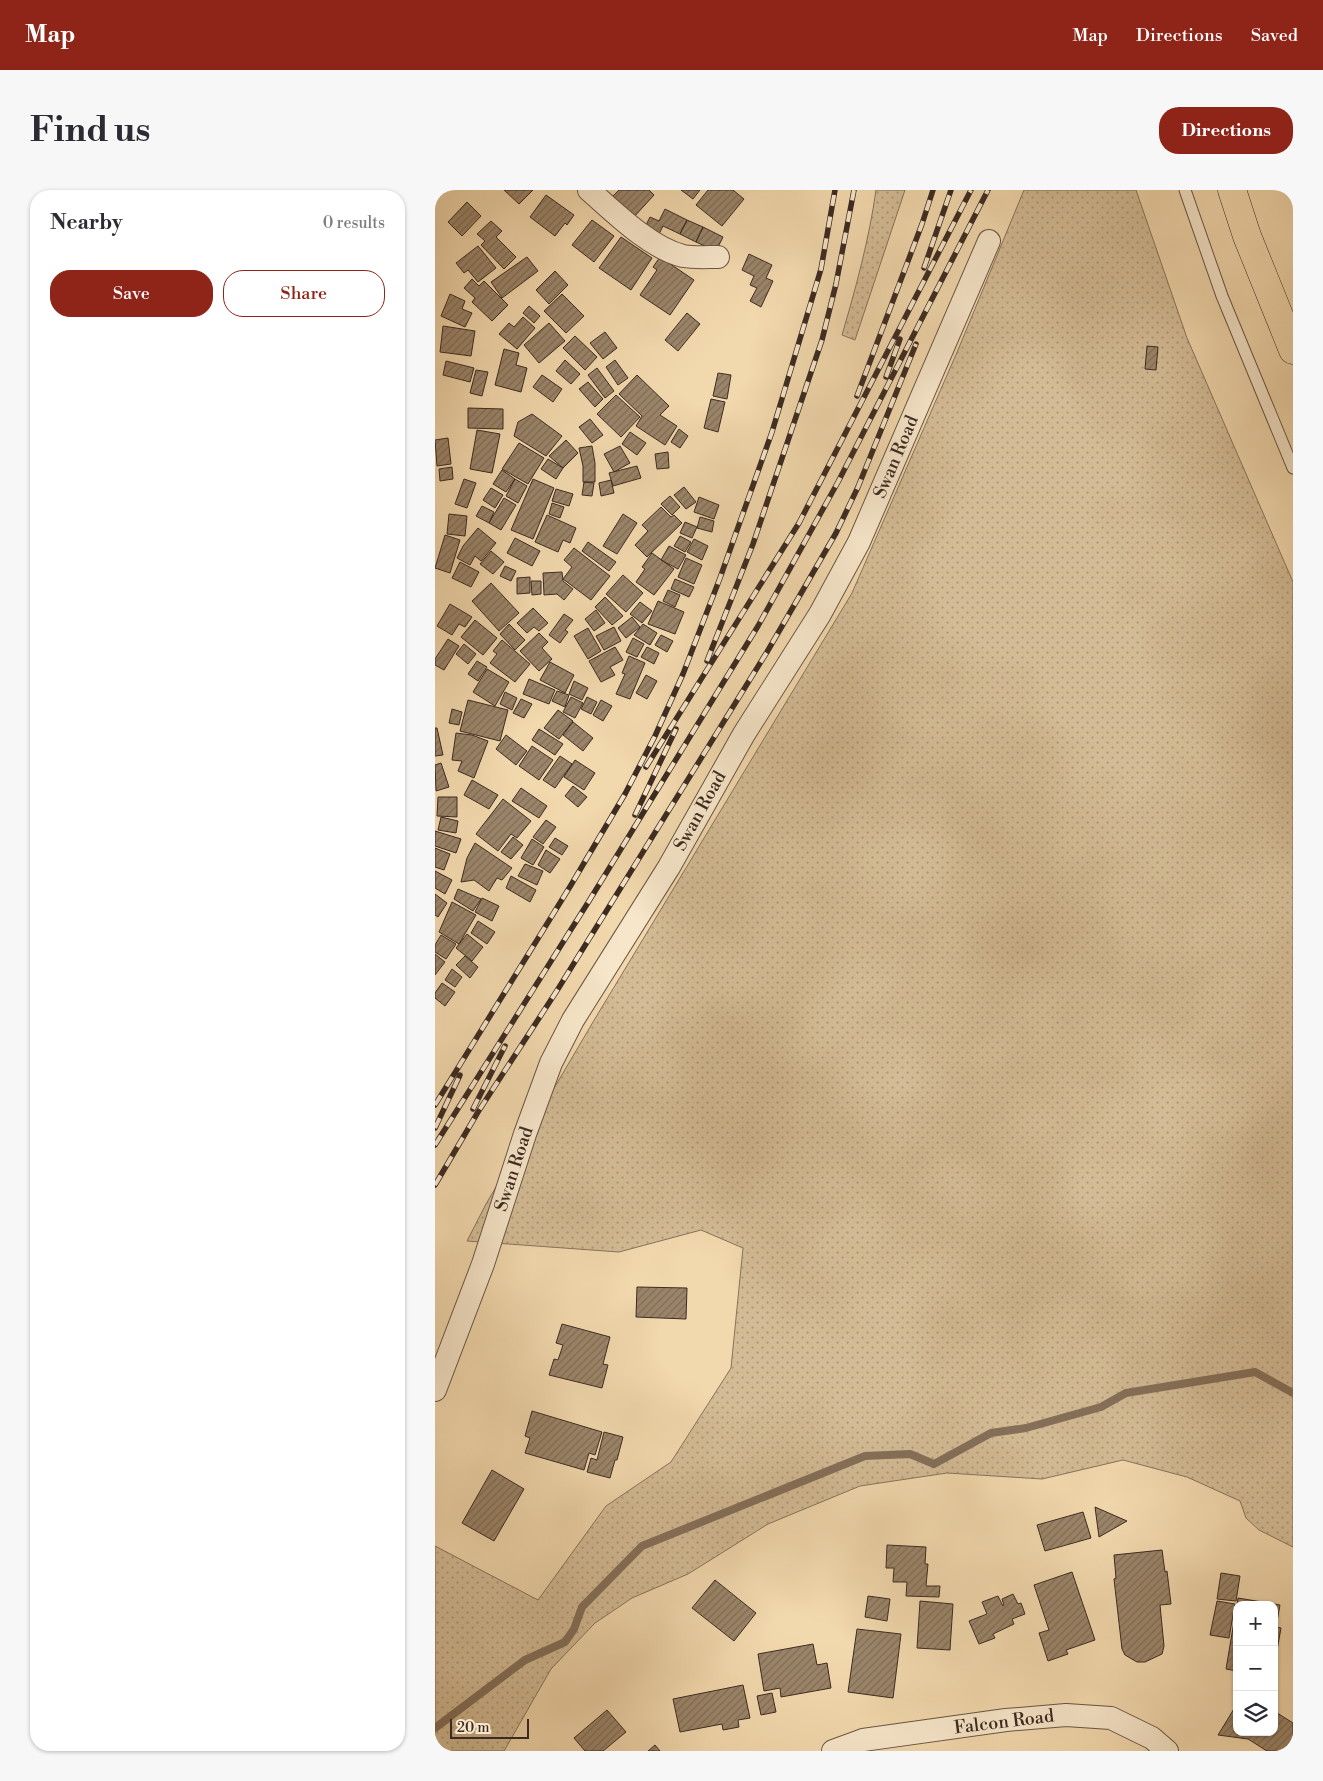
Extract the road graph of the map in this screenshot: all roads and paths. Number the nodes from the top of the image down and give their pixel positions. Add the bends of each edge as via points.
1 (589, 190) edge
2 (1185, 190) edge
3 (1232, 190) edge
4 (989, 241) dead end
5 (718, 257) dead end
6 (1293, 350) edge
7 (1293, 468) edge
8 (435, 1390) edge
9 (833, 1751) edge
10 (1167, 1751) edge

1 - 5 street via 637,232 672,252
2 - 7 lane via 1222,296
3 - 6 main road
4 - 8 street, Swan Road via 855,550 820,614 739,742 669,867 573,1020 551,1063 483,1264
9 - 10 street, Falcon Road via 863,1740 1066,1715 1111,1718 1153,1738

